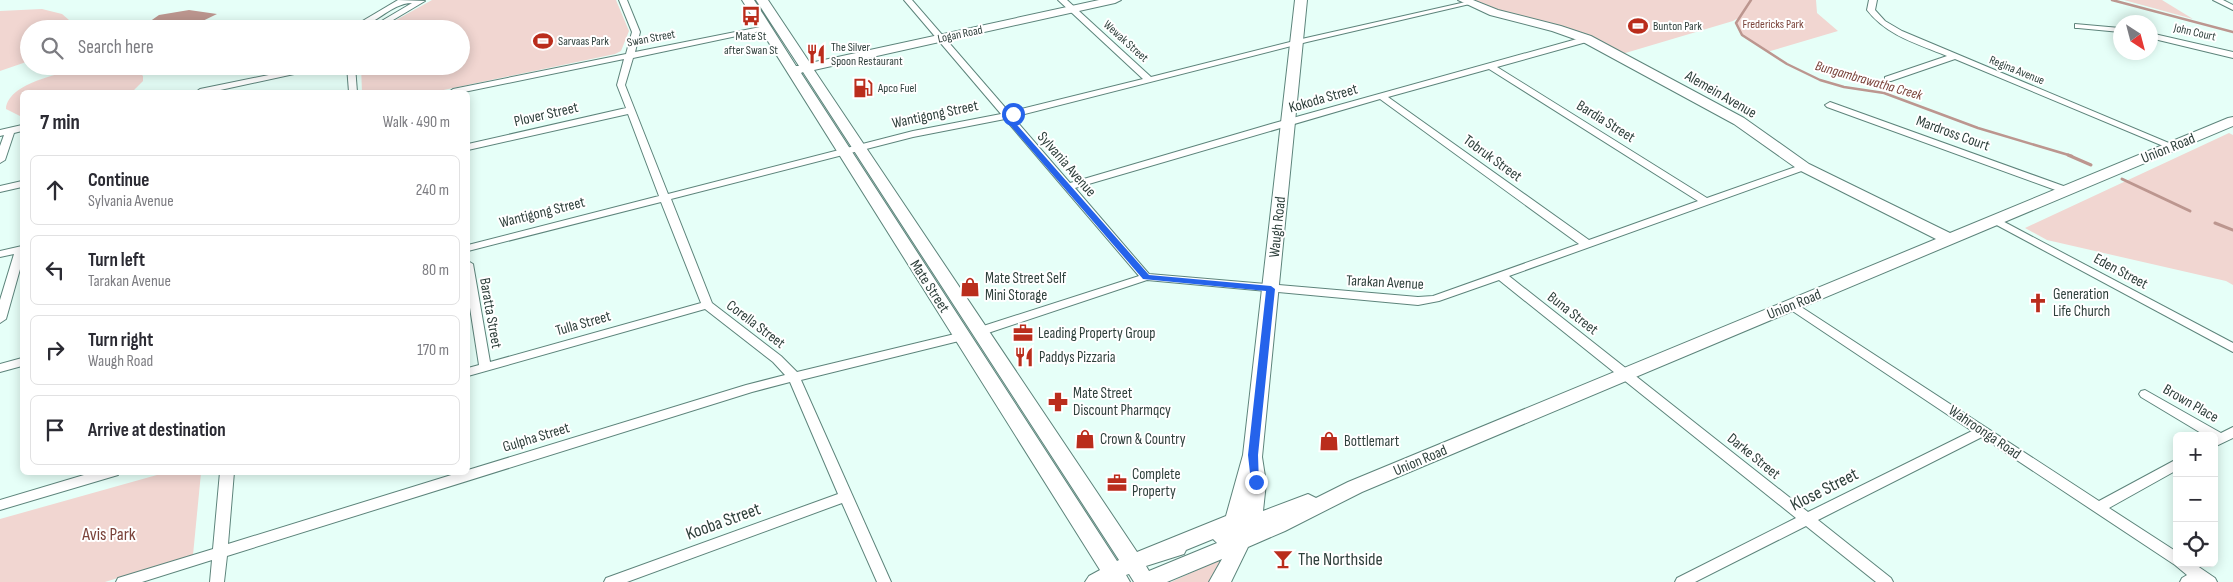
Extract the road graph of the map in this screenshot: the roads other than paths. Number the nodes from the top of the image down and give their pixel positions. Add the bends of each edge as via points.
1 (623, 0) edge
2 (748, 0) edge
3 (762, 0) edge
4 (908, 0) edge
5 (1062, 0) edge
6 (1115, 0) edge
7 (1301, 0) edge
8 (1873, 0) edge
9 (2217, 0) edge
10 (421, 1) edge
11 (1467, 2) edge
12 (2233, 8) edge
13 (1072, 9) junction
14 (368, 20) edge
15 (388, 20) edge
16 (2078, 26) dead end
17 (765, 28) junction
18 (2113, 29) edge
19 (2158, 37) edge
20 (940, 38) junction
21 (1588, 39) junction
22 (1296, 44) junction
23 (2233, 55) edge
24 (628, 56) junction
25 (1954, 57) junction
26 (1490, 66) junction
27 (800, 69) junction
28 (283, 75) edge
29 (351, 75) edge
30 (1888, 79) dead end
31 (1150, 80) junction
32 (210, 90) edge
33 (352, 90) edge
34 (463, 90) edge
35 (1381, 96) junction
36 (1830, 105) dead end
37 (630, 110) junction
38 (1006, 116) junction
39 (2233, 121) edge
40 (1288, 122) junction
41 (20, 128) edge
42 (10, 131) junction
43 (0, 133) edge
44 (2171, 146) junction
45 (470, 147) edge
46 (850, 150) junction
47 (0, 160) edge
48 (1804, 167) junction
49 (20, 184) edge
50 (1067, 187) junction
51 (0, 189) edge
52 (2065, 190) junction
53 (665, 197) junction
54 (1706, 202) junction
55 (1995, 220) junction
56 (1951, 240) junction
57 (1588, 245) junction
58 (470, 247) edge
59 (20, 249) edge
60 (0, 254) edge
61 (20, 255) edge
62 (470, 276) edge
63 (1501, 276) junction
64 (1146, 278) junction
65 (1271, 289) junction
66 (707, 305) junction
67 (1792, 305) junction
68 (0, 319) edge
69 (972, 334) junction
70 (2233, 348) edge
71 (20, 363) edge
72 (485, 367) junction
73 (0, 368) edge
74 (470, 371) edge
75 (1626, 374) junction
76 (794, 376) junction
77 (2145, 394) dead end
78 (1983, 431) junction
79 (2204, 432) edge
80 (2233, 432) edge
81 (2218, 441) edge
82 (1253, 455) junction
83 (2173, 466) edge
84 (103, 475) edge
85 (227, 475) edge
86 (1256, 483) junction
87 (1355, 487) junction
88 (847, 496) junction
89 (0, 505) edge
90 (2098, 508) junction
91 (1284, 510) junction
92 (1807, 519) junction
93 (1246, 533) junction
94 (1166, 550) junction
95 (220, 552) junction
96 (2173, 557) edge
97 (1134, 564) junction
98 (2185, 567) edge
99 (1109, 579) edge
100 (2198, 580) edge
101 (123, 582) edge
102 (217, 582) edge
103 (612, 582) edge
104 (884, 582) edge
105 (1145, 582) edge
106 (1220, 582) edge
107 (1682, 582) edge
108 (1886, 582) edge

1 - 24 street, Corella Street via 636,28
2 - 17 main road, Mate Street
3 - 27 main road, Mate Street
4 - 20 street, Sylvania Avenue
5 - 13 street, Wewak Street
6 - 13 main road, Logan Road
7 - 22 main road, Waugh Road
8 - 25 street, Regina Avenue via 1870,10 1882,23
9 - 12 street
10 - 14 street via 396,4
10 - 15 street
11 - 21 main road, Alemein Avenue via 1504,17 1564,30
11 - 22 street, Wantigong Street
13 - 20 main road, Logan Road
13 - 31 street, Wewak Street
16 - 18 street
17 - 24 street, Swan Street
17 - 27 main road, Mate Street
19 - 23 street, John Court
20 - 27 main road, Logan Road
20 - 38 street, Sylvania Avenue
21 - 26 street, Kokoda Street
21 - 48 main road, Alemein Avenue via 1739,121
22 - 31 street, Wantigong Street
22 - 40 main road, Waugh Road
24 - 34 street, Swan Street
24 - 37 street, Corella Street via 620,82
25 - 30 street
25 - 44 street, Regina Avenue
26 - 35 street, Kokoda Street
26 - 54 street, Bardia Street
27 - 46 main road, Mate Street
28 - 32 street
29 - 33 street
31 - 38 street, Wantigong Street
35 - 40 street, Kokoda Street
35 - 57 street, Tobruk Street
36 - 52 street, Mardross Court
37 - 45 street, Plover Street
37 - 53 street, Corella Street
38 - 46 street, Wantigong Street
38 - 50 street, Sylvania Avenue
39 - 44 main road, Union Road
40 - 50 street, Kokoda Street
40 - 65 main road, Waugh Road
41 - 42 street
42 - 43 street
42 - 47 street
44 - 52 main road, Union Road
46 - 53 street, Wantigong Street
46 - 69 main road, Mate Street
48 - 54 street, Tarakan Avenue
48 - 56 main road, Alemein Avenue
49 - 51 street
50 - 64 street, Sylvania Avenue
52 - 55 main road, Union Road
53 - 58 street, Wantigong Street
53 - 66 street, Corella Street
54 - 57 street, Tarakan Avenue
55 - 56 main road, Union Road
55 - 70 street, Eden Street
56 - 67 main road, Union Road
57 - 63 street, Tarakan Avenue
59 - 60 street
61 - 68 street
62 - 72 street, Baratta Street
63 - 65 street, Tarakan Avenue via 1453,294 1418,301
63 - 75 street, Buna Street
64 - 65 street, Tarakan Avenue
64 - 69 street, Tarakan Avenue
65 - 82 main road, Waugh Road
66 - 72 street, Tulla Street
66 - 76 street, Corella Street via 778,359
67 - 75 main road, Union Road
67 - 78 street, Wahroonga Road
69 - 76 street, Gulpha Street
69 - 97 main road, Mate Street
69 - 99 main road, Mate Street
71 - 73 street
72 - 74 street, Tulla Street
75 - 87 main road, Union Road
75 - 92 street, Darke Street
76 - 88 street, Corella Street
76 - 95 street, Gulpha Street
77 - 79 street, Brown Place
78 - 90 street, Wahroonga Road
78 - 92 street, Klose Street
80 - 81 street
82 - 86 main road, Waugh Road
82 - 94 main road, Waugh Road via 1235,520
83 - 90 street
84 - 89 street
85 - 95 street
86 - 91 main road via 1264,497
86 - 93 main road, Waugh Road via 1255,512
87 - 91 main road, Union Road
87 - 93 main road, Union Road via 1288,521
88 - 103 street, Kooba Street
88 - 104 street, Corella Street
90 - 96 street, Wahroonga Road
91 - 93 main road, Union Road
92 - 107 street, Klose Street
92 - 108 street, Darke Street
93 - 94 main road, Union Road
93 - 105 main road, Union Road
93 - 106 main road, Waugh Road
94 - 97 main road, Union Road
95 - 101 street, Gulpha Street
95 - 102 street
97 - 99 main road, Union Road
97 - 105 main road
98 - 100 street

